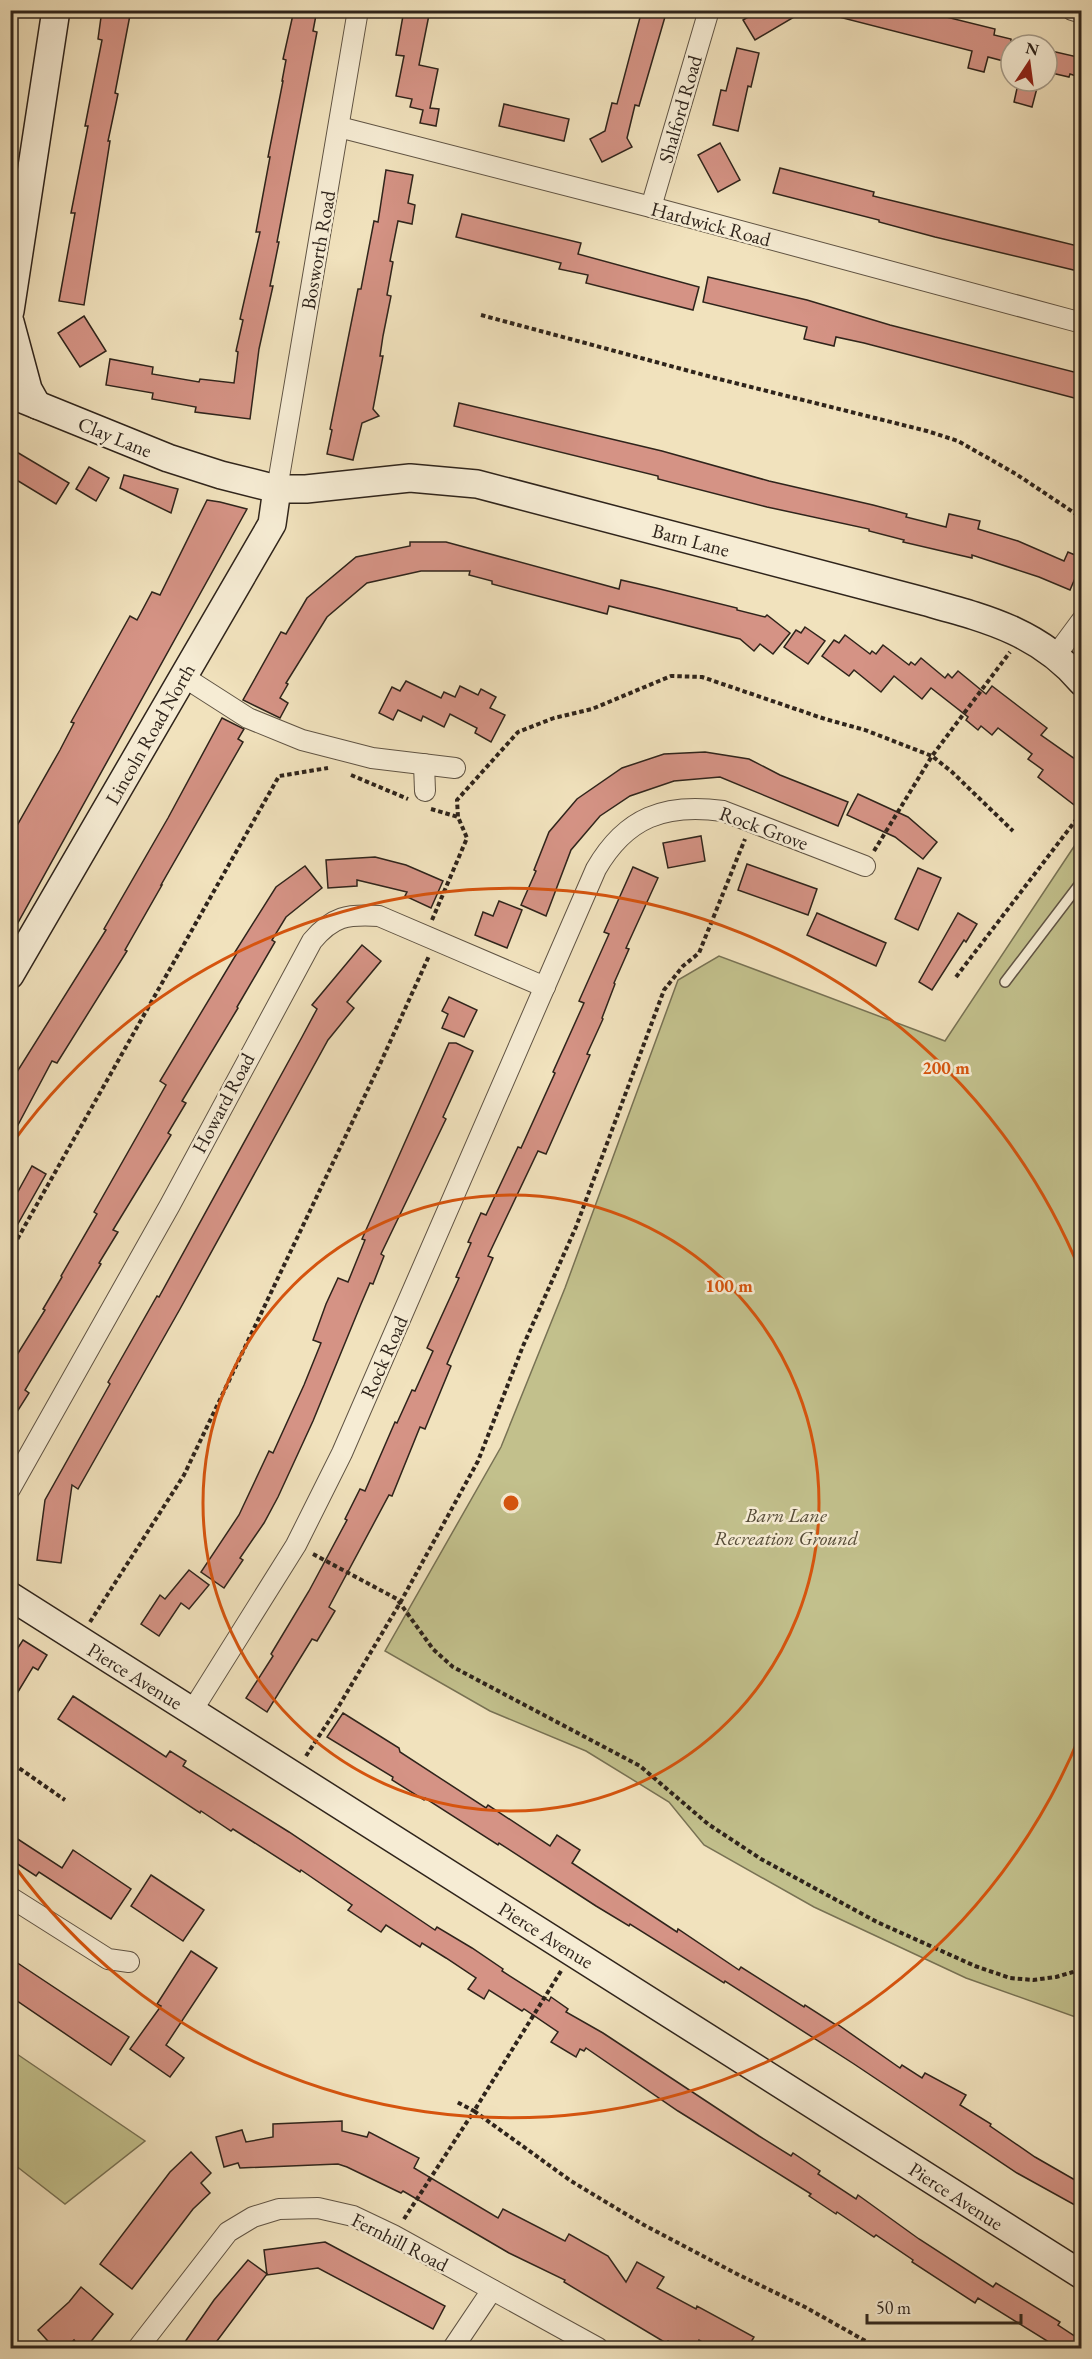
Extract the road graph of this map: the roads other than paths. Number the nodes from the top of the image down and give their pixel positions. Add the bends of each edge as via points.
1 (56, 10) edge
2 (358, 10) edge
3 (709, 10) edge
4 (1072, 10) edge
5 (1082, 13) edge
6 (339, 127) junction
7 (651, 207) junction
8 (10, 311) edge
9 (10, 322) edge
10 (1082, 323) edge
11 (10, 394) edge
12 (37, 405) junction
13 (277, 489) junction
14 (1082, 620) edge
15 (1056, 655) junction
16 (184, 677) junction
17 (1082, 682) edge
18 (424, 764) junction
19 (455, 768) dead end
20 (420, 799) road end
21 (864, 866) road end
22 (1082, 881) edge
23 (10, 975) edge
24 (1005, 982) dead end
25 (545, 987) junction
26 (10, 1489) edge
27 (10, 1596) edge
28 (192, 1711) junction
29 (10, 1897) edge
30 (129, 1962) dead end
31 (1082, 2276) edge
32 (492, 2289) junction
33 (138, 2349) edge
34 (453, 2349) edge
35 (598, 2349) edge

1 - 8 street
2 - 6 street, Bosworth Road
3 - 7 street, Shalford Road
4 - 5 street
6 - 7 street, Hardwick Road
6 - 13 street, Bosworth Road
7 - 10 street, Hardwick Road
9 - 12 street via 28,389
11 - 12 street, Clay Lane
12 - 13 street, Clay Lane via 168,458
13 - 15 street, Barn Lane via 410,478 477,484 923,601 1023,634
13 - 16 street, Lincoln Road North via 272,524
14 - 15 street
15 - 17 street, Barn Lane
16 - 18 street via 248,718 302,740 372,758
16 - 23 street, Lincoln Road North
18 - 19 street
18 - 20 street
21 - 25 street, Rock Grove via 723,811 680,808 643,820 607,850
22 - 24 lane
25 - 26 street, Howard Road via 379,916 351,915 324,926 312,941 170,1205
25 - 28 street, Rock Road via 342,1453 296,1545
27 - 28 street, Pierce Avenue
28 - 31 street, Pierce Avenue
29 - 30 street via 108,1959
32 - 33 street, Fernhill Road via 353,2216 318,2208 279,2209 253,2217 228,2232
32 - 34 street
32 - 35 street, Fernhill Road

